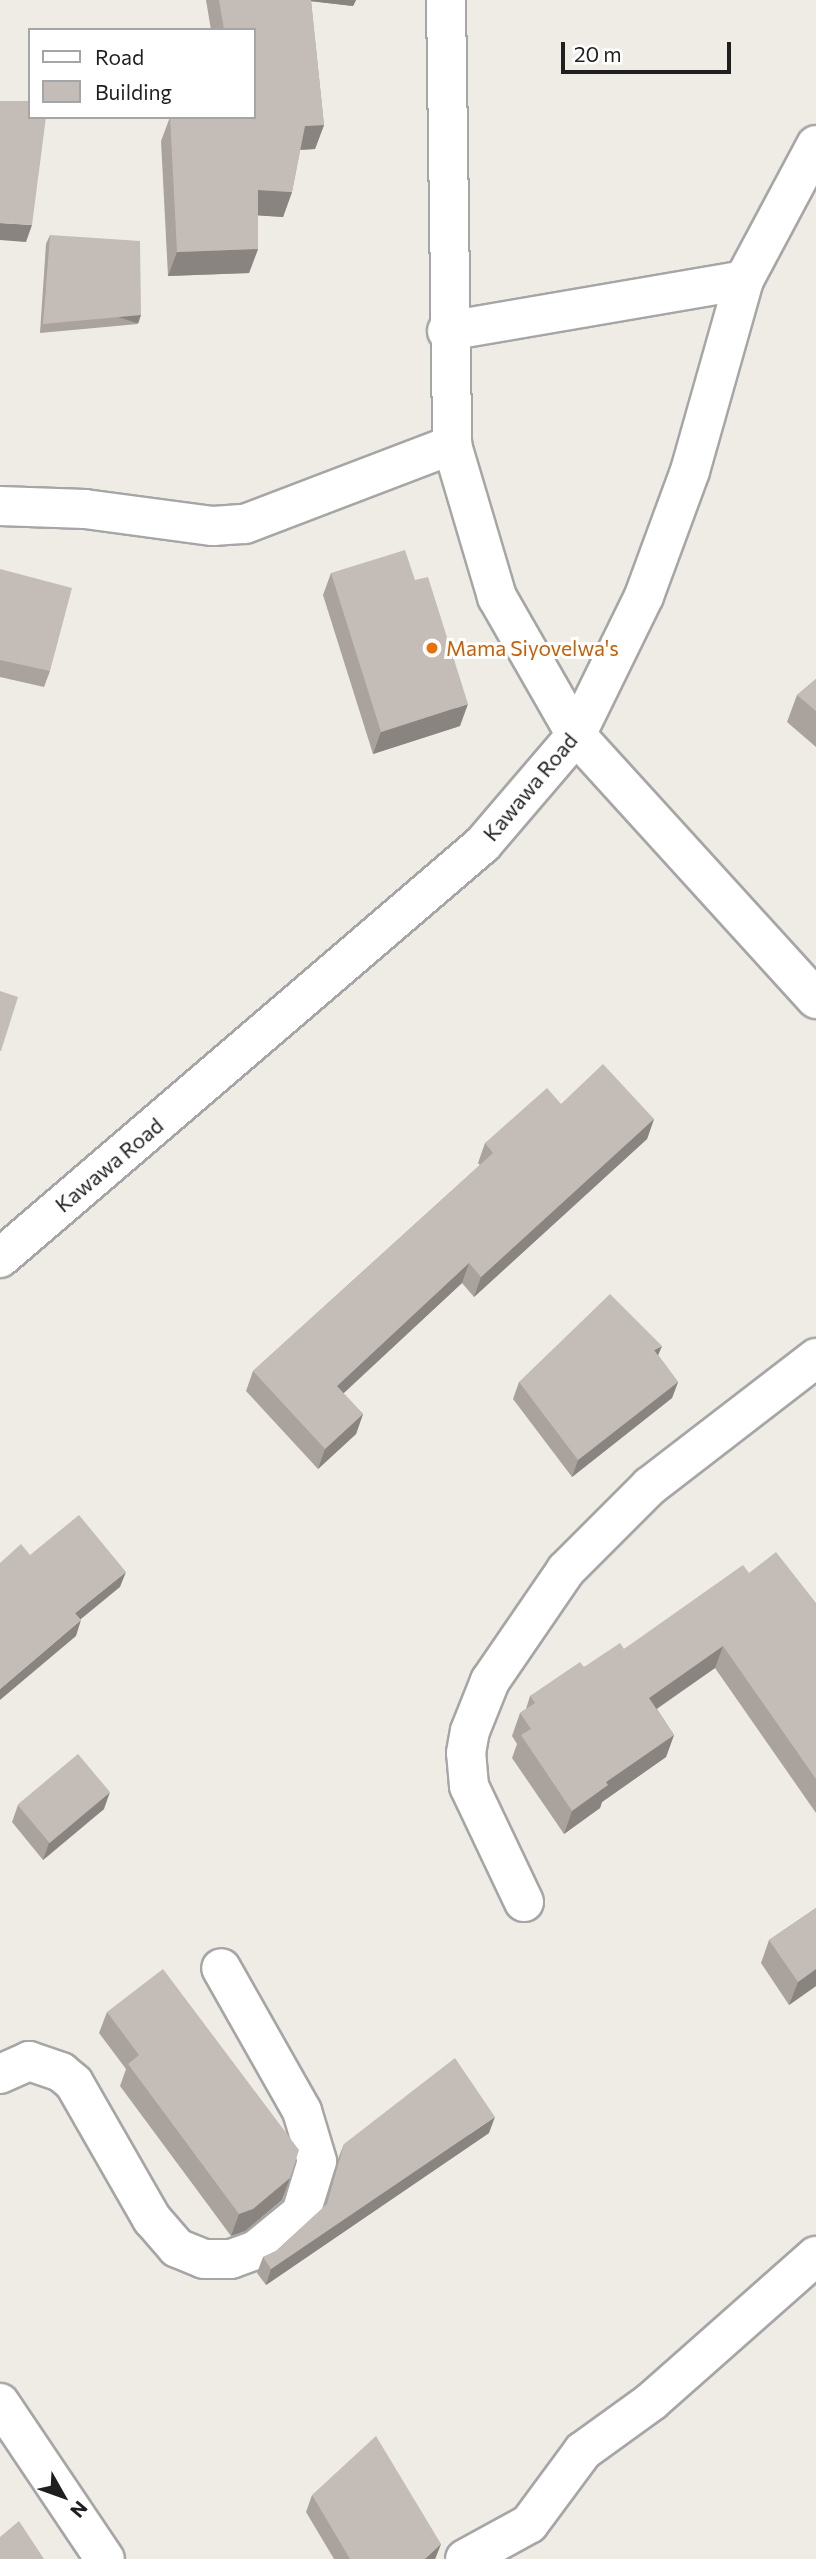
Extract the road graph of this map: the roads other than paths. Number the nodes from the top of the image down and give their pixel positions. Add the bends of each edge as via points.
1 (446, 0) edge
2 (816, 145) edge
3 (744, 280) junction
4 (447, 331) junction
5 (452, 445) junction
6 (0, 506) edge
7 (576, 734) junction
8 (816, 999) edge
9 (0, 1258) edge
10 (816, 1358) edge
11 (524, 1902) dead end
12 (221, 1968) dead end
13 (0, 2074) edge
14 (816, 2256) edge
15 (0, 2403) edge
16 (105, 2559) edge
17 (465, 2559) edge

1 - 4 street
2 - 3 street, Kawawa Road
3 - 4 street
3 - 7 street, Kawawa Road via 690,471 644,596
4 - 5 street
5 - 6 street via 245,524 213,526 85,509
5 - 7 street via 498,597
7 - 8 street
7 - 9 street, Kawawa Road via 483,844
10 - 11 street via 641,1495 566,1570 490,1681 470,1731 466,1754 469,1786
12 - 13 street via 302,2111 317,2161 301,2213 256,2250 231,2259 204,2259 177,2248 152,2220 74,2083 61,2072 29,2061
14 - 17 street via 653,2402 583,2451 528,2524
15 - 16 street

